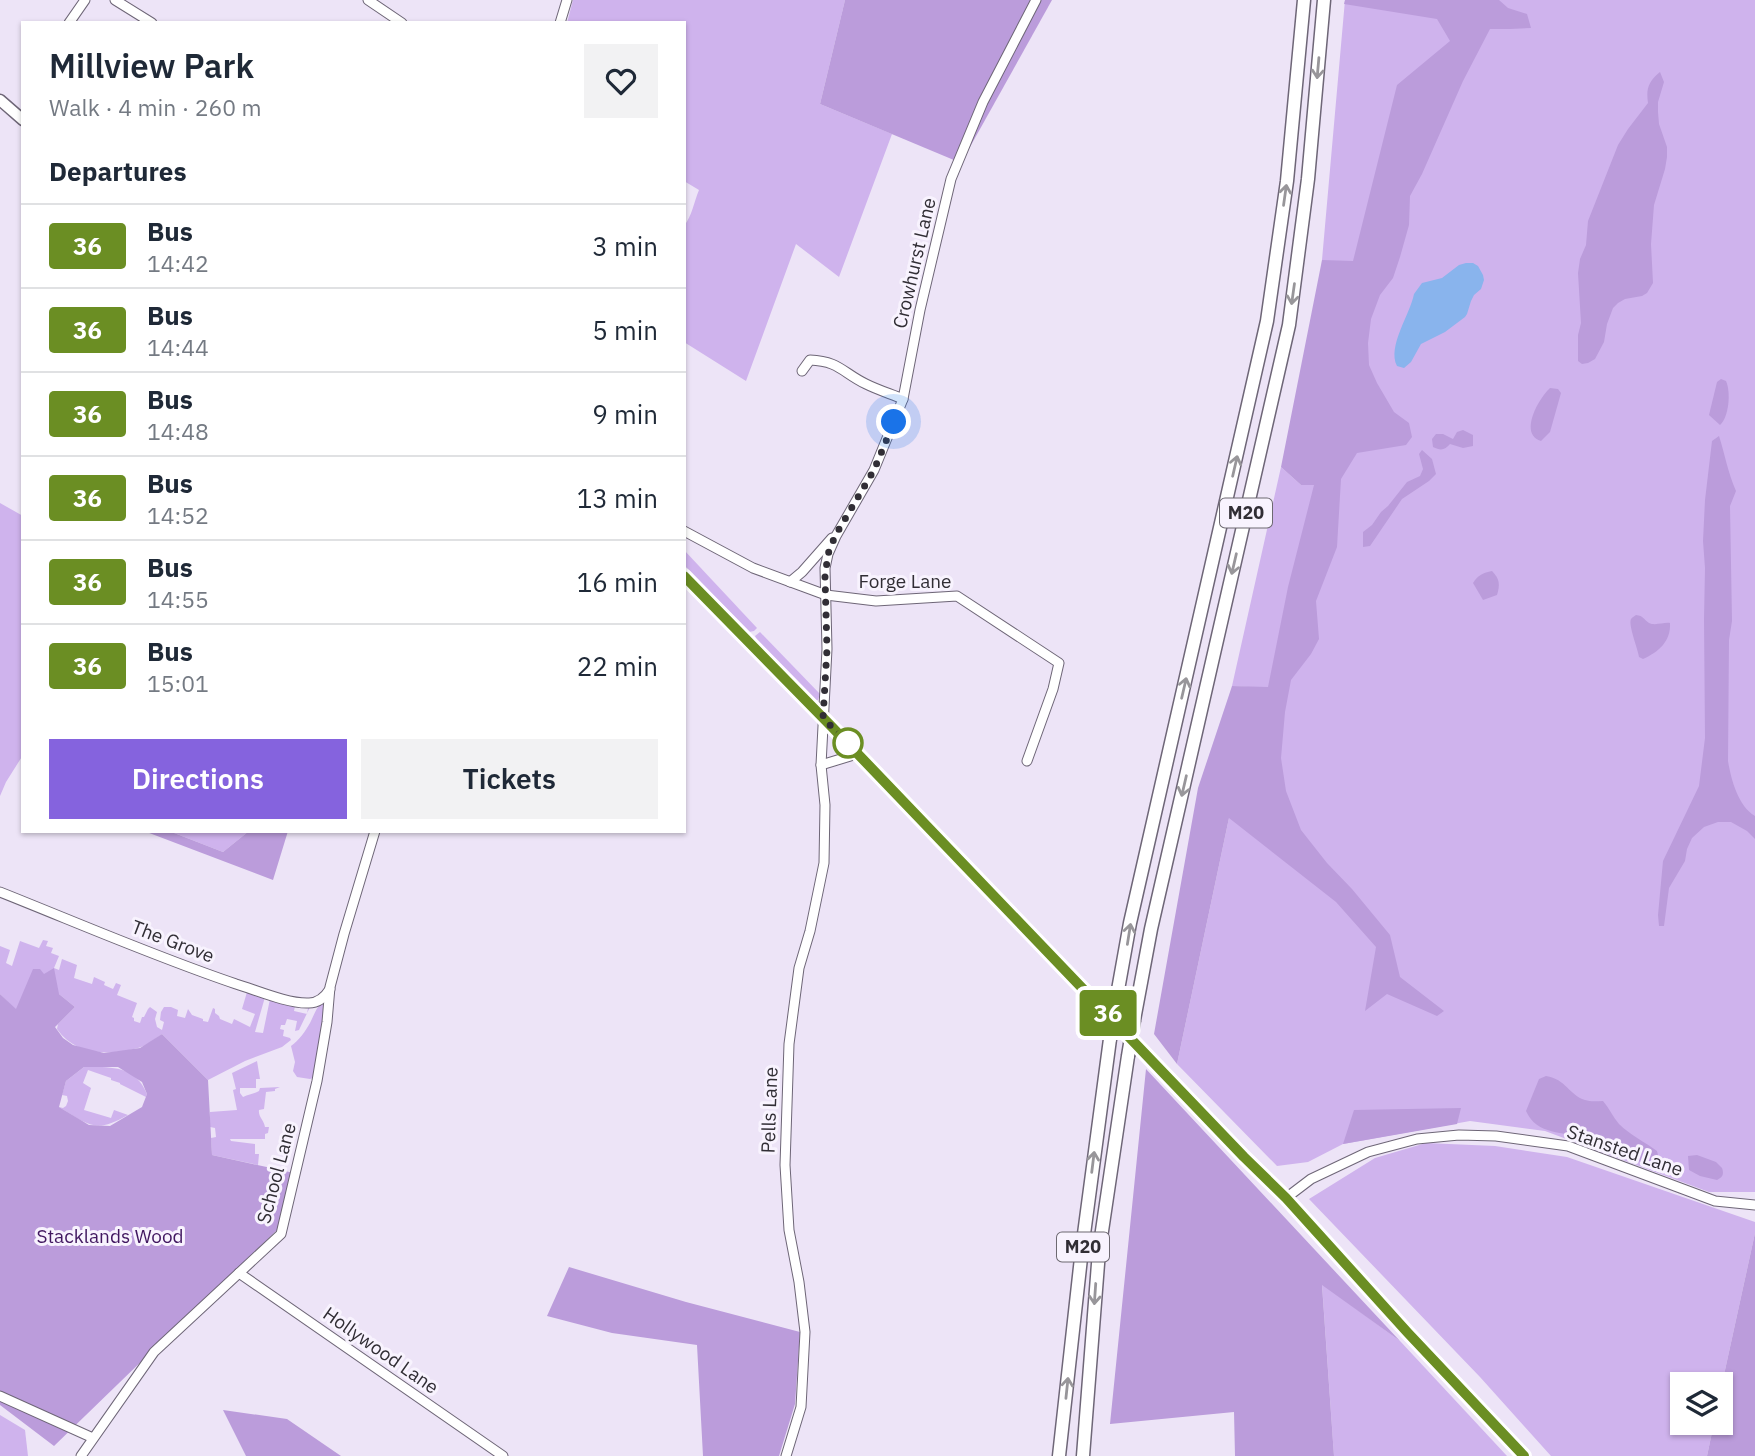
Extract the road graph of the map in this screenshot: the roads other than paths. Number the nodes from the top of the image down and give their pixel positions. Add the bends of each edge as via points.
1 (85, 0) edge
2 (115, 0) edge
3 (368, 0) edge
4 (566, 0) edge
5 (1036, 0) edge
6 (1304, 0) edge
7 (1324, 0) edge
8 (70, 21) edge
9 (149, 21) edge
10 (399, 21) edge
11 (561, 21) edge
12 (0, 100) edge
13 (21, 118) edge
14 (803, 371) dead end
15 (903, 399) junction
16 (686, 532) edge
17 (835, 536) junction
18 (686, 578) edge
19 (790, 582) junction
20 (826, 595) junction
21 (823, 718) junction
22 (857, 754) junction
23 (1027, 761) dead end
24 (821, 765) junction
25 (373, 833) edge
26 (0, 892) edge
27 (330, 987) junction
28 (1286, 1198) junction
29 (1755, 1205) edge
30 (239, 1273) junction
31 (0, 1396) edge
32 (93, 1438) junction
33 (81, 1456) edge
34 (503, 1456) edge
35 (786, 1456) edge
36 (1059, 1456) edge
37 (1083, 1456) edge
38 (1524, 1456) edge

1 - 8 street
2 - 9 street
3 - 10 street
4 - 11 street
5 - 15 street, Crowhurst Lane via 982,102 951,179
36 -> 6 highway, M20, bridge via 1116,1001 1267,321 1287,181
7 -> 37 highway, M20, bridge via 1289,326 1133,1020 1099,1251
12 - 13 main road
14 - 15 street via 810,360 825,361
15 - 17 street, Crowhurst Lane via 874,470
16 - 19 street, Forge Lane
17 - 19 street, Crowhurst Lane
17 - 20 street, Crowhurst Lane via 825,568
18 - 21 main road
19 - 20 street, Forge Lane
20 - 21 street, Crowhurst Lane
20 - 23 street, Forge Lane via 876,601 957,596 1059,663
21 - 22 main road
21 - 24 street, Pells Lane
22 - 24 street
22 - 28 main road
24 - 35 street, Pells Lane via 824,863 799,968 789,1044 785,1166 789,1230 806,1332 801,1406
25 - 27 street, School Lane
26 - 27 street, The Grove via 274,996 306,1004 325,997
27 - 30 street, School Lane via 317,1081 281,1234
28 - 29 street, Stansted Lane via 1311,1179 1368,1152 1417,1139 1459,1135 1568,1146 1715,1201
28 - 38 main road
30 - 32 street, School Lane via 154,1352
30 - 34 street, Hollywood Lane
31 - 32 street
32 - 33 street, School Lane

